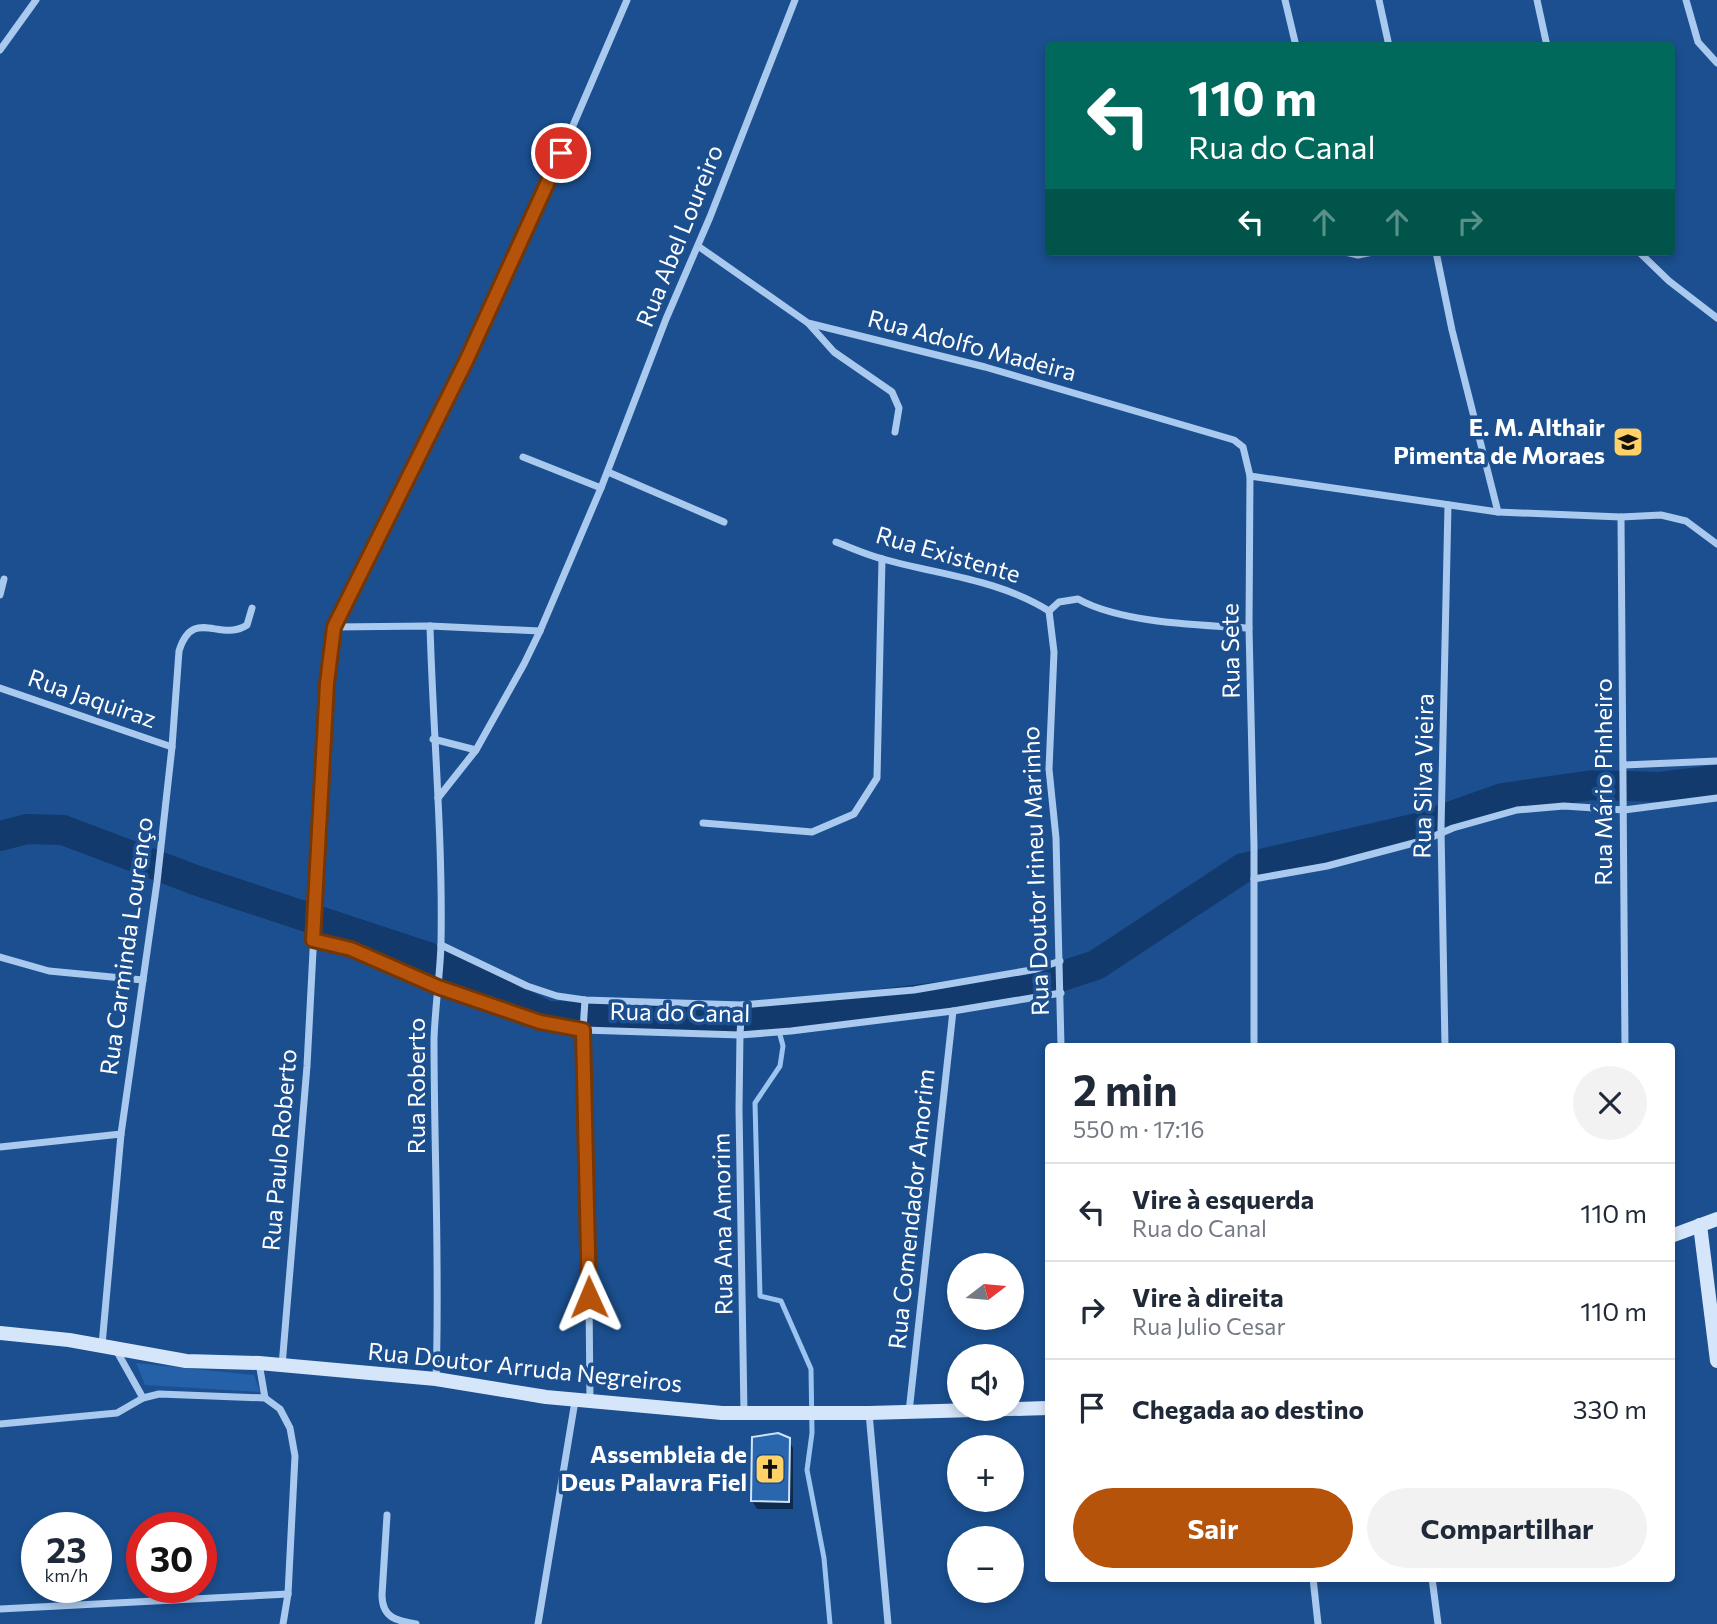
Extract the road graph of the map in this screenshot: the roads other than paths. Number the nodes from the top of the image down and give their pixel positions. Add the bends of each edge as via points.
1 (36, 0) edge
2 (627, 0) edge
3 (796, 0) edge
4 (1285, 0) edge
5 (1379, 0) edge
6 (1537, 0) edge
7 (1686, 0) edge
8 (1295, 42) edge
9 (1388, 42) edge
10 (1546, 42) edge
11 (0, 50) edge
12 (1717, 63) edge
13 (698, 246) junction
14 (1437, 256) edge
15 (1643, 256) edge
16 (1717, 318) edge
17 (808, 323) junction
18 (895, 432) dead end
19 (1247, 456) joint
20 (523, 457) dead end
21 (607, 472) junction
22 (1250, 476) junction
23 (601, 488) junction
24 (1448, 505) junction
25 (1498, 512) junction
26 (1621, 517) junction
27 (724, 522) dead end
28 (836, 542) dead end
29 (1717, 544) edge
30 (881, 559) junction
31 (4, 579) dead end
32 (0, 595) edge
33 (252, 608) dead end
34 (1049, 611) junction
35 (430, 626) junction
36 (334, 627) junction
37 (1249, 628) junction
38 (540, 631) junction
39 (0, 688) edge
40 (433, 739) junction
41 (172, 747) junction
42 (476, 750) junction
43 (1717, 761) edge
44 (1624, 769) junction
45 (438, 798) junction
46 (1717, 798) edge
47 (1624, 810) junction
48 (704, 823) dead end
49 (1441, 832) junction
50 (1254, 877) junction
51 (313, 938) junction
52 (440, 950) junction
53 (0, 957) edge
54 (1060, 963) junction
55 (143, 980) junction
56 (437, 985) junction
57 (1061, 992) junction
58 (585, 1003) junction
59 (742, 1006) junction
60 (953, 1011) junction
61 (583, 1028) junction
62 (740, 1035) junction
63 (1061, 1043) edge
64 (1254, 1043) edge
65 (1445, 1043) edge
66 (1625, 1043) edge
67 (121, 1134) junction
68 (0, 1147) edge
69 (1717, 1219) edge
70 (1700, 1225) junction
71 (1675, 1234) edge
72 (1714, 1305) edge
73 (0, 1333) edge
74 (108, 1347) junction
75 (1717, 1361) edge
76 (259, 1363) junction
77 (282, 1366) junction
78 (436, 1379) junction
79 (143, 1398) junction
80 (265, 1398) junction
81 (582, 1401) junction
82 (1045, 1408) edge
83 (909, 1412) junction
84 (744, 1413) junction
85 (869, 1413) junction
86 (0, 1424) edge
87 (387, 1515) dead end
88 (1313, 1582) edge
89 (1433, 1582) edge
90 (289, 1594) junction
91 (0, 1609) edge
92 (283, 1624) edge
93 (416, 1624) edge
94 (538, 1624) edge
95 (888, 1624) edge
96 (1318, 1624) edge
97 (1438, 1624) edge

1 - 11 street
2 - 36 street, Rua Paulo Roberto via 472,347
3 - 13 street, Rua Abel Loureiro
4 - 8 street
5 - 9 street
6 - 10 street
7 - 12 street via 1698,42
13 - 17 street, Rua Adolfo Madeira
13 - 21 street, Rua Abel Loureiro
14 - 25 street
15 - 16 street
17 - 18 street via 834,352 891,392 899,408
17 - 19 street, Rua Adolfo Madeira via 985,367 1234,440
19 - 22 street, Rua Sete
20 - 23 street
21 - 23 street, Rua Abel Loureiro
21 - 27 street
22 - 24 street
22 - 37 street, Rua Sete
23 - 38 street, Rua Abel Loureiro
24 - 25 street
24 - 49 street, Rua Silva Vieira
25 - 26 street
26 - 29 street via 1661,515 1686,521
26 - 44 street, Rua Mário Pinheiro
28 - 30 street, Rua Existente
30 - 34 street, Rua Existente via 1010,591
30 - 48 street via 877,779 854,814 811,832
31 - 32 street
33 - 41 street, Rua Carminda Lourenço via 241,629 202,627 184,638 179,651
34 - 37 street via 1078,598 1094,608 1152,620
34 - 54 street, Rua Doutor Irineu Marinho via 1054,652 1049,769
35 - 36 street
35 - 38 street
35 - 40 street, Rua Roberto
36 - 51 street, Rua Paulo Roberto
37 - 50 street, Rua Sete
38 - 42 street, Rua Abel Loureiro
39 - 41 street, Rua Jaquiraz
40 - 42 street
40 - 45 street, Rua Roberto
41 - 55 street, Rua Carminda Lourenço
42 - 45 street, Rua Abel Loureiro
43 - 44 street
44 - 47 street, Rua Mário Pinheiro
45 - 52 street, Rua Roberto
46 - 47 street
47 - 49 street via 1564,806 1517,810
47 - 66 street, Rua Mário Pinheiro
49 - 50 street via 1327,866
49 - 65 street, Rua Silva Vieira
50 - 64 street
51 - 56 street, Rua do Canal
51 - 77 street, Rua Paulo Roberto
52 - 56 street, Rua Roberto
52 - 58 street via 527,986
53 - 55 street via 49,971
54 - 57 street, Rua Doutor Irineu Marinho
54 - 59 street via 914,990
55 - 67 street, Rua Carminda Lourenço
56 - 61 street, Rua do Canal via 540,1022
56 - 78 street, Rua Roberto
57 - 60 street, Rua do Canal
57 - 63 street, Rua Doutor Irineu Marinho
58 - 59 street
58 - 61 street
59 - 62 street, Rua Ana Amorim
60 - 62 street, Rua do Canal
60 - 83 street, Rua Comendador Amorim
61 - 62 street, Rua do Canal
61 - 81 street
62 - 84 street, Rua Ana Amorim
67 - 68 street
67 - 74 street, Rua Carminda Lourenço
69 - 70 street
70 - 71 street
70 - 72 street
72 - 75 street
73 - 74 street, Rua Doutor Arruda Negreiros
74 - 76 street, Rua Doutor Arruda Negreiros via 186,1361
74 - 79 street
76 - 77 street, Rua Doutor Arruda Negreiros
76 - 80 street
77 - 78 street, Rua Doutor Arruda Negreiros
78 - 81 street, Rua Doutor Arruda Negreiros
79 - 80 street via 159,1394
79 - 86 street via 117,1412
80 - 90 street via 280,1409 290,1428 295,1456
81 - 84 street, Rua Doutor Arruda Negreiros
81 - 94 street
82 - 83 street, Rua Doutor Arruda Negreiros
83 - 85 street, Rua Doutor Arruda Negreiros
84 - 85 street, Rua Doutor Arruda Negreiros
85 - 95 street
87 - 93 street via 383,1608 392,1619
88 - 96 street
89 - 97 street
90 - 91 street
90 - 92 street

